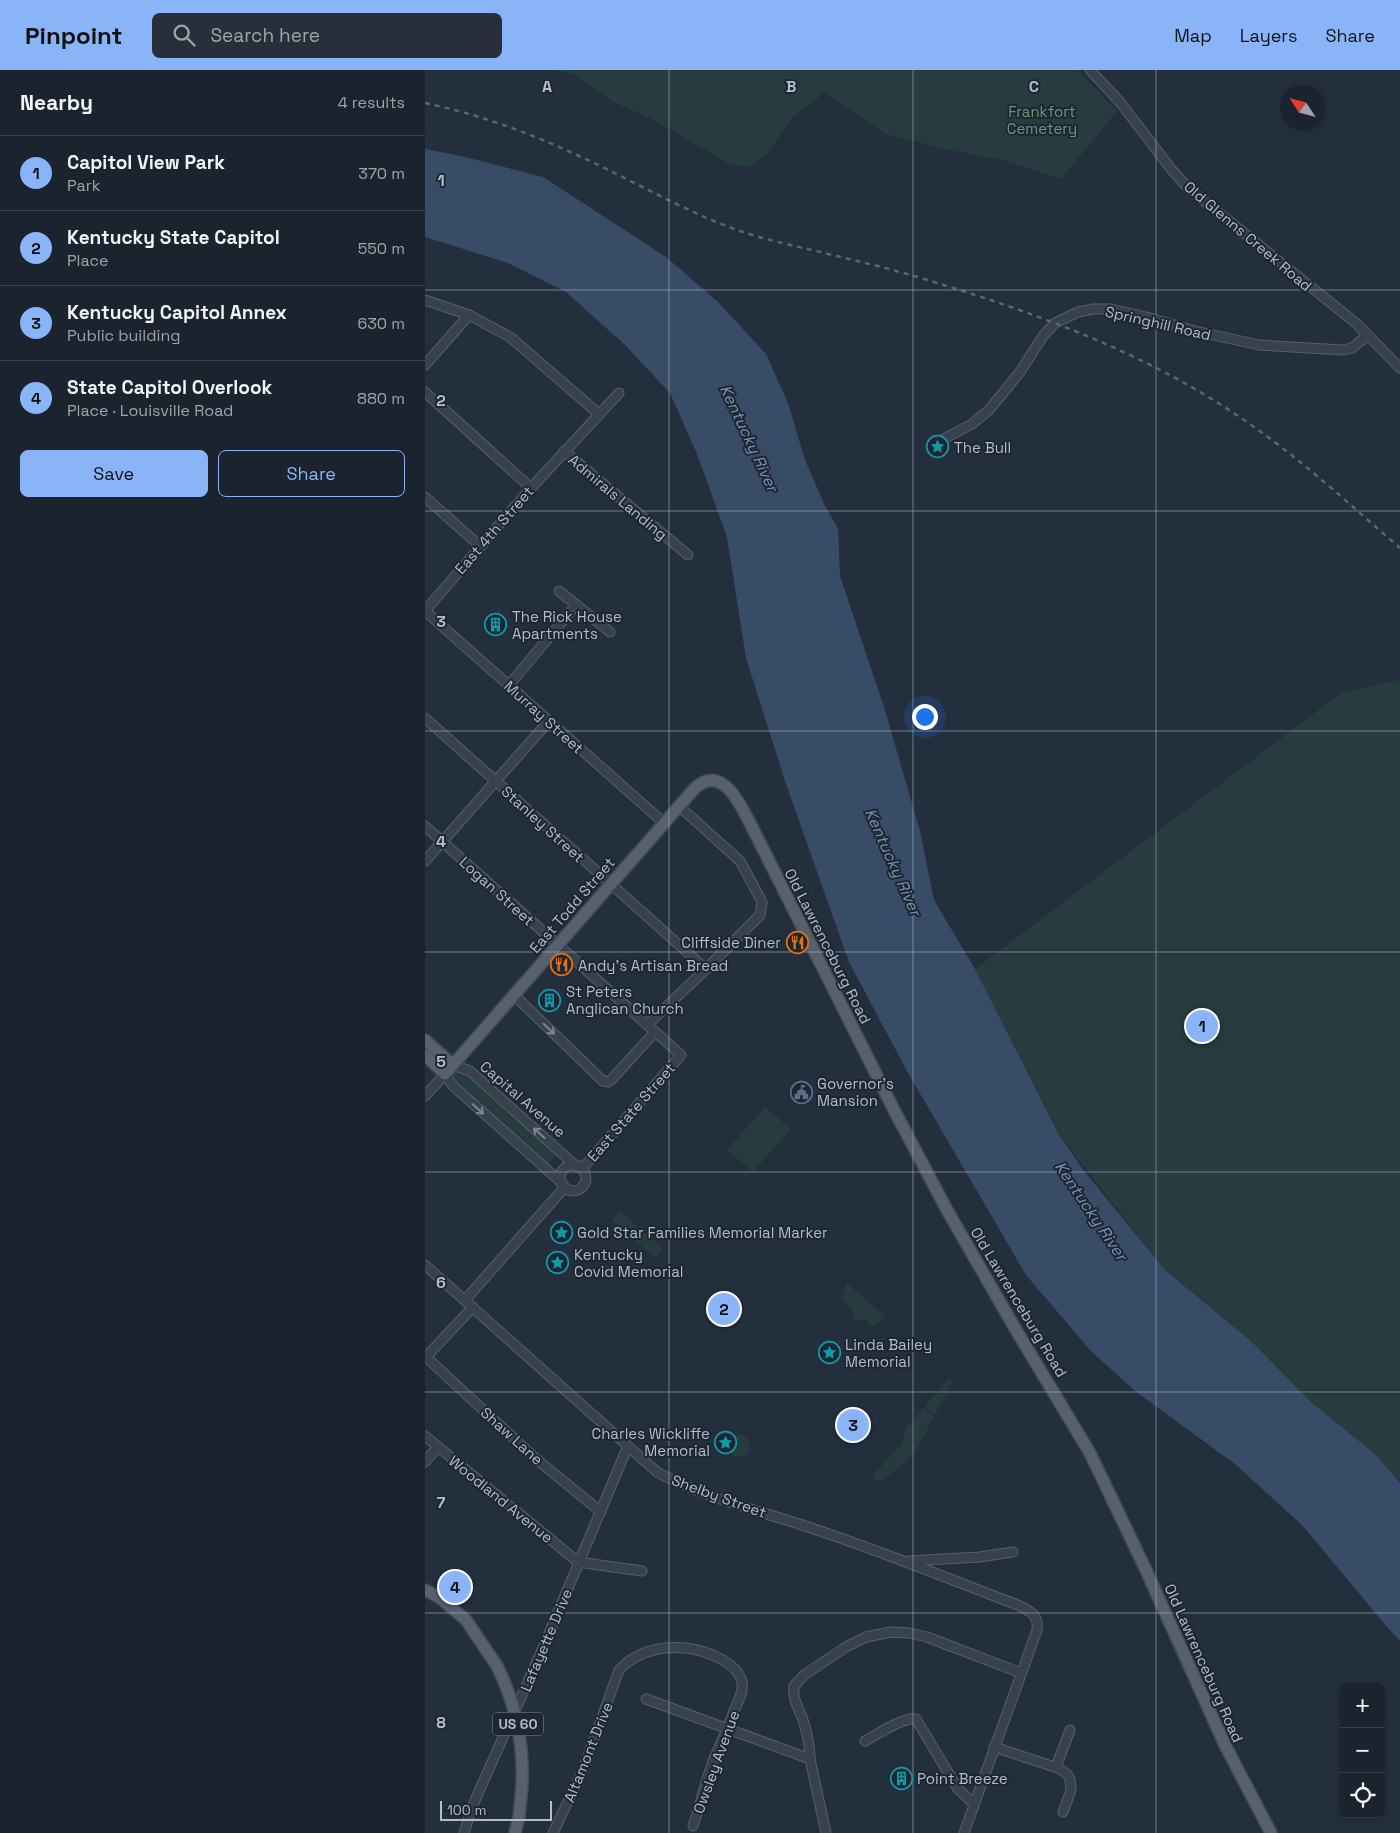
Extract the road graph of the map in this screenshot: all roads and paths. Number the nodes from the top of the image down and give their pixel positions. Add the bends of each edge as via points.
1 (1090, 70) edge
2 (425, 300) edge
3 (469, 315) junction
4 (1368, 335) junction
5 (425, 365) edge
6 (1400, 368) edge
7 (425, 392) edge
8 (619, 394) dead end
9 (599, 414) junction
10 (939, 442) dead end
11 (564, 451) junction
12 (531, 488) junction
13 (425, 497) edge
14 (480, 546) junction
15 (688, 555) dead end
16 (559, 591) dead end
17 (576, 605) junction
18 (425, 611) edge
19 (610, 632) dead end
20 (509, 685) junction
21 (425, 718) edge
22 (549, 721) junction
23 (495, 781) junction
24 (730, 792) joint
25 (679, 806) junction
26 (664, 823) junction
27 (425, 826) edge
28 (442, 842) junction
29 (425, 861) edge
30 (610, 884) junction
31 (557, 945) junction
32 (706, 969) junction
33 (515, 995) junction
34 (647, 1024) junction
35 (655, 1032) junction
36 (425, 1040) edge
37 (425, 1055) edge
38 (681, 1055) joint
39 (449, 1069) junction
40 (425, 1096) edge
41 (579, 1167) junction
42 (563, 1185) junction
43 (425, 1265) edge
44 (465, 1300) junction
45 (473, 1307) junction
46 (425, 1357) edge
47 (425, 1436) edge
48 (628, 1446) junction
49 (438, 1447) junction
50 (425, 1462) edge
51 (601, 1512) junction
52 (1013, 1552) dead end
53 (578, 1562) junction
54 (907, 1562) junction
55 (642, 1571) dead end
56 (425, 1590) edge
57 (619, 1670) joint
58 (1021, 1673) junction
59 (646, 1699) dead end
60 (727, 1729) junction
61 (1070, 1730) dead end
62 (865, 1741) dead end
63 (994, 1747) junction
64 (810, 1759) junction
65 (1056, 1767) junction
66 (974, 1804) junction
67 (1063, 1812) dead end
68 (693, 1826) dead end
69 (464, 1833) edge
70 (515, 1833) edge
71 (553, 1833) edge
72 (826, 1833) edge
73 (964, 1833) edge
74 (1271, 1833) edge

1 - 4 street, Old Glenns Creek Road via 1119,101 1188,188
2 - 3 street
3 - 5 street
3 - 9 street via 510,337
4 - 6 street, Old Glenns Creek Road
4 - 10 street, Springhill Road via 1352,348 1343,350 1259,344 1111,309 1078,312 1055,323 1043,336 1020,372 989,410 972,424
7 - 12 street
8 - 9 street, Admirals Landing
9 - 11 street, Admirals Landing
11 - 12 street, East 4th Street
11 - 15 street, Admirals Landing
12 - 14 street, East 4th Street
13 - 14 street
14 - 18 street, East 4th Street
16 - 17 street
17 - 19 street
17 - 20 street
18 - 20 street, Murray Street
20 - 22 street, Murray Street
21 - 23 street, Stanley Street
22 - 23 street
22 - 26 street, Murray Street
23 - 28 street
23 - 30 street, Stanley Street
24 - 25 main road, East Todd Street via 723,784 709,779
24 - 74 main road, Old Lawrenceburg Road via 752,827 947,1210 1090,1453 1221,1738
25 - 26 main road, East Todd Street
25 - 32 street via 740,861 762,902 760,915
26 - 30 main road, East Todd Street
27 - 28 street, Logan Street
28 - 29 street
28 - 31 street, Logan Street
30 - 31 main road, East Todd Street
30 - 32 street, Stanley Street
31 - 33 main road, East Todd Street
31 - 34 street, Logan Street
32 - 34 street
33 -> 35 street via 603,1081 609,1082
33 - 39 main road, East Todd Street
34 - 35 street, Logan Street
35 - 38 street, Logan Street
36 - 39 main road, Capital Avenue
37 - 39 main road, Capital Avenue
38 - 41 street, East State Street
39 - 40 street
41 -> 39 street, Capital Avenue via 470,1071
39 -> 42 street, Capital Avenue via 453,1086
41 - 42 street via 565,1169 561,1176
41 - 42 street via 586,1177 582,1188 572,1191
42 - 44 street via 558,1195
43 - 44 street, Shelby Street
44 - 45 street, Shelby Street
45 - 46 street
45 - 48 street, Shelby Street
46 - 51 street, Shaw Lane via 535,1458
47 - 49 street, Woodland Avenue
48 - 51 street, Lafayette Drive
48 - 54 street, Shelby Street via 669,1479
49 - 50 street
49 - 53 street, Woodland Avenue
51 - 53 street, Lafayette Drive
52 - 54 street
53 - 55 street
53 - 69 street, Lafayette Drive via 472,1806
54 - 58 street, Shelby Street via 1034,1614 1038,1624
56 - 70 main road, US 60, bridge via 439,1597 466,1620 497,1666 513,1704 522,1753 522,1786
57 - 60 street, Owsley Avenue via 637,1656 655,1649 698,1650 719,1659 736,1671 743,1685
57 - 71 street, Altamont Drive via 583,1770
58 - 63 street
58 - 64 street via 918,1634 891,1632 866,1637 804,1674 793,1686
59 - 60 street
60 - 64 street
60 - 68 street, Owsley Avenue
61 - 65 street
62 - 66 street via 911,1718 915,1719 958,1789
63 - 65 street
63 - 66 street
64 - 72 street
65 - 67 street via 1067,1774 1071,1784
66 - 73 street

